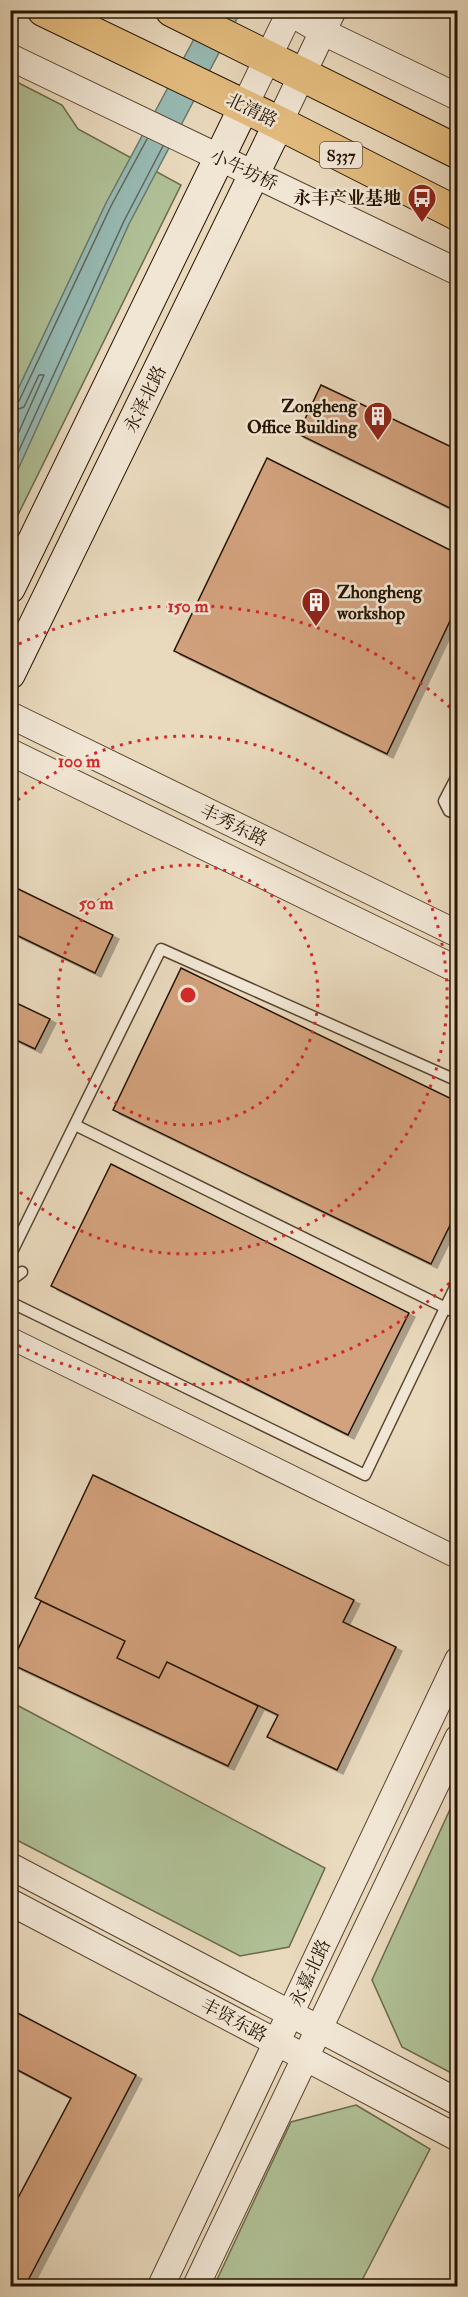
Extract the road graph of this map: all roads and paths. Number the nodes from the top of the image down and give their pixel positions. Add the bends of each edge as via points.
1 (44, 10) edge
2 (172, 10) edge
3 (289, 11) edge
4 (328, 21) edge
5 (257, 52) junction
6 (10, 57) edge
7 (301, 76) junction
8 (458, 97) edge
9 (234, 102) junction
10 (279, 123) junction
11 (458, 152) edge
12 (210, 154) junction
13 (254, 174) junction
14 (458, 214) edge
15 (458, 272) edge
16 (10, 588) edge
17 (10, 674) edge
18 (10, 715) edge
19 (10, 752) edge
20 (458, 774) edge
21 (458, 814) edge
22 (458, 934) edge
23 (458, 970) edge
24 (458, 1081) edge
25 (75, 1125) junction
26 (10, 1256) edge
27 (22, 1272) dead end
28 (10, 1281) edge
29 (458, 1281) edge
30 (10, 1302) edge
31 (445, 1308) junction
32 (458, 1314) edge
33 (10, 1338) edge
34 (458, 1558) edge
35 (458, 1660) edge
36 (458, 1738) edge
37 (10, 1866) edge
38 (10, 1902) edge
39 (291, 2014) junction
40 (319, 2029) junction
41 (276, 2042) junction
42 (305, 2058) junction
43 (458, 2102) edge
44 (458, 2138) edge
45 (161, 2286) edge
46 (196, 2286) edge

1 - 9 main road, 北清路 / S337
2 - 5 main road
3 - 4 street
3 - 5 street
4 - 7 street
4 - 8 street
5 - 7 main road
5 - 9 street
6 - 12 street, 小牛坊桥
7 - 10 street
7 - 11 main road
9 - 10 main road, 北清路 / S337
9 - 12 main road
10 - 13 main road, 永泽北路
10 - 14 main road, 北清路 / S337
12 - 13 street, 小牛坊桥
12 - 16 main road
13 - 15 street, 小牛坊桥
13 - 17 main road, 永泽北路
18 - 22 street, 丰秀东路
19 - 23 street, 丰秀东路
20 - 21 lane via 444,801 449,811
24 - 25 lane via 161,949
25 - 26 lane
25 - 31 lane
27 - 28 lane
29 - 31 lane
30 - 31 lane via 365,1475
31 - 32 lane
33 - 34 street
35 - 39 street, 永嘉北路
36 - 40 street, 永嘉北路
37 - 39 street, 丰贤东路
38 - 41 street, 丰贤东路
39 - 40 street, 丰贤东路
39 - 41 street, 永嘉北路
40 - 42 street, 永嘉北路
40 - 43 street, 丰贤东路
41 - 42 street, 丰贤东路
41 - 45 street, 永嘉北路
42 - 44 street, 丰贤东路
42 - 46 street, 永嘉北路

